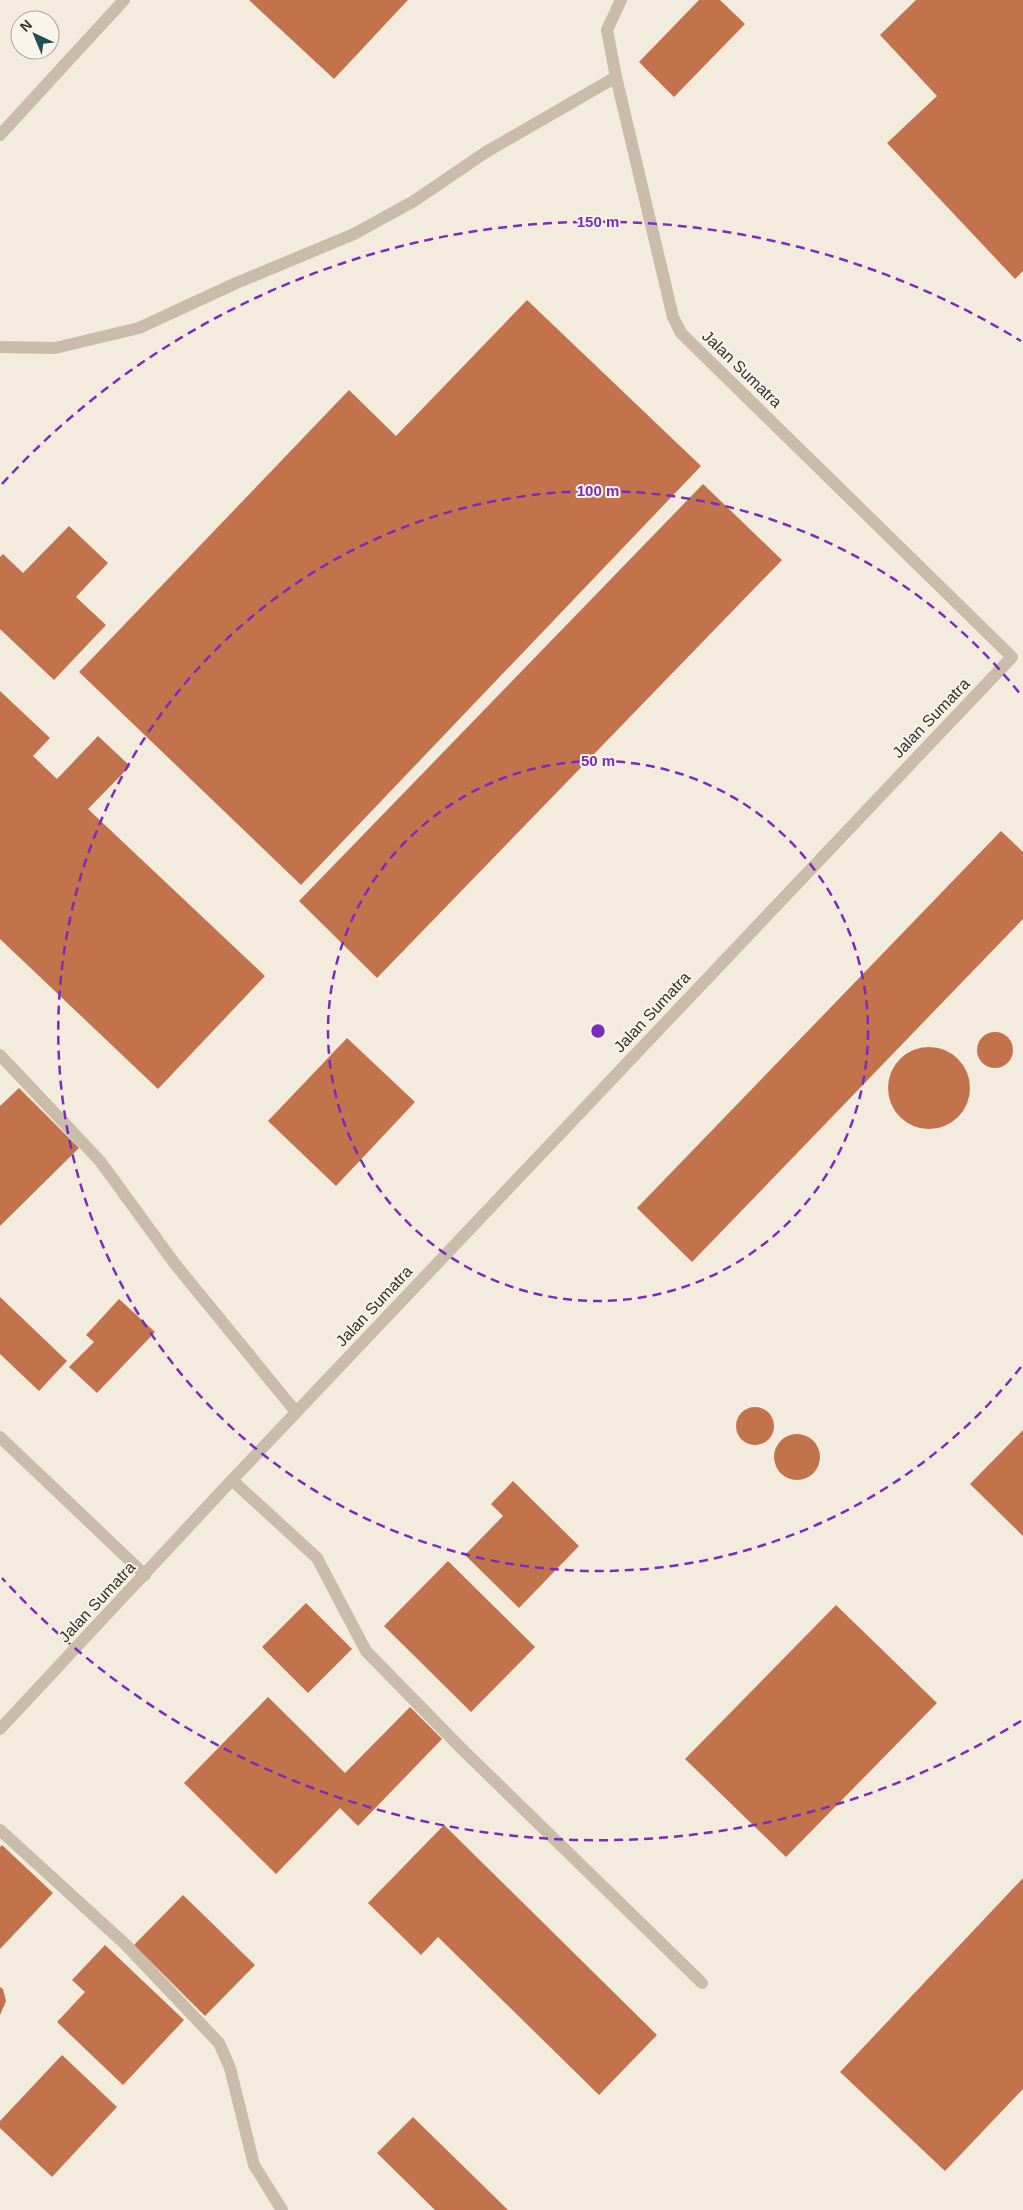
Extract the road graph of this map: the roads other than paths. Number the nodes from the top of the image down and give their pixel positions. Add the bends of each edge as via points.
1 (124, 0) edge
2 (621, 0) edge
3 (616, 77) junction
4 (0, 135) edge
5 (0, 347) edge
6 (1017, 657) edge
7 (0, 1055) edge
8 (296, 1412) junction
9 (0, 1436) edge
10 (232, 1480) junction
11 (145, 1575) junction
12 (0, 1729) edge
13 (0, 1830) edge
14 (702, 1983) dead end
15 (282, 2210) edge

1 - 4 lane
2 - 3 lane via 607,30
3 - 5 lane via 486,152 414,201 354,234 139,328 55,348
3 - 6 lane, Jalan Sumatra via 673,317 681,332
6 - 8 lane, Jalan Sumatra
7 - 8 lane via 100,1161 175,1264
8 - 10 lane, Jalan Sumatra
9 - 11 lane
10 - 11 lane, Jalan Sumatra
10 - 14 lane via 316,1558 366,1651
11 - 12 lane, Jalan Sumatra
13 - 15 lane via 124,1944 219,2043 230,2068 254,2165

